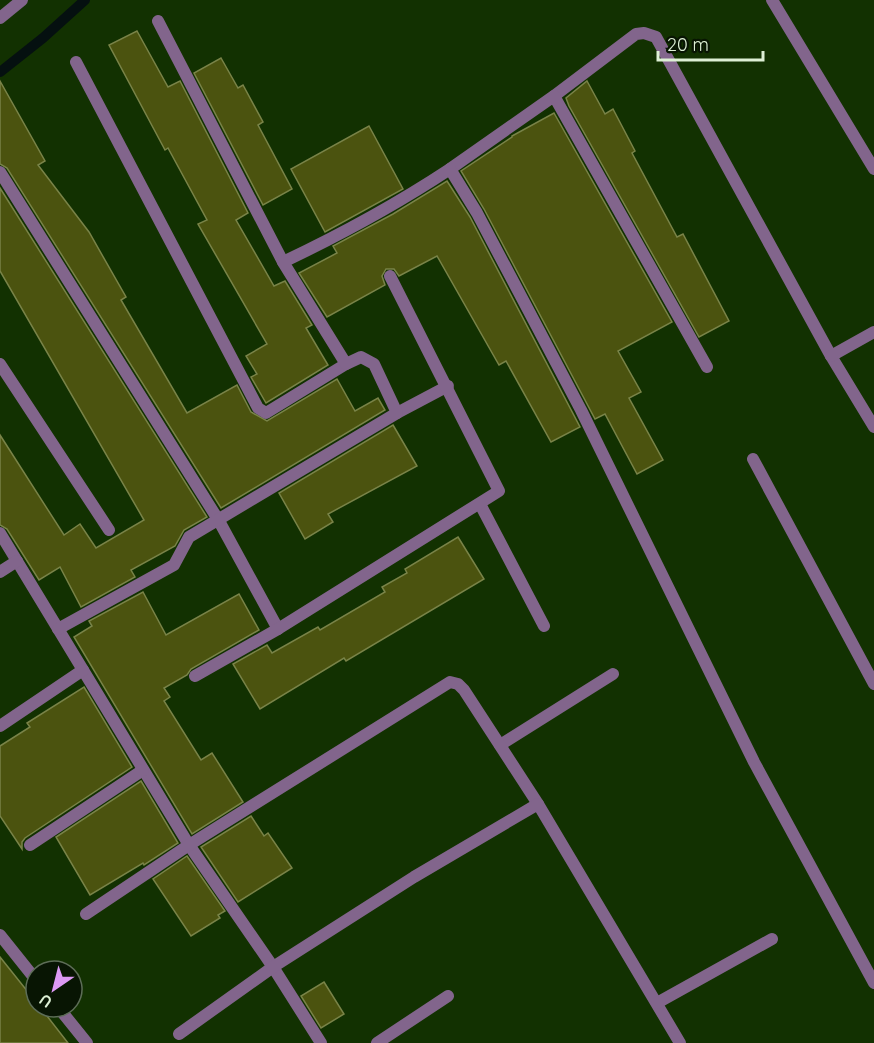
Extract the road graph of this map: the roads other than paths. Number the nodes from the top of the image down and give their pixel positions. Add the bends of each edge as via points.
1 (22, 0) edge
2 (772, 0) edge
3 (0, 18) edge
4 (158, 21) dead end
5 (76, 62) dead end
6 (554, 96) junction
7 (450, 169) junction
8 (874, 169) edge
9 (0, 172) edge
10 (283, 262) junction
11 (390, 276) dead end
12 (874, 332) edge
13 (831, 356) junction
14 (0, 364) edge
15 (346, 364) junction
16 (707, 368) dead end
17 (448, 386) junction
18 (397, 413) junction
19 (874, 427) edge
20 (753, 459) dead end
21 (480, 504) junction
22 (219, 521) junction
23 (110, 530) dead end
24 (0, 533) edge
25 (17, 561) junction
26 (0, 572) edge
27 (544, 626) dead end
28 (58, 629) junction
29 (278, 629) junction
30 (83, 670) junction
31 (613, 674) dead end
32 (195, 676) dead end
33 (874, 684) edge
34 (0, 726) edge
35 (500, 746) junction
36 (143, 770) junction
37 (538, 804) junction
38 (30, 845) dead end
39 (189, 845) junction
40 (86, 914) dead end
41 (0, 935) edge
42 (772, 939) dead end
43 (24, 965) edge
44 (273, 967) junction
45 (874, 983) edge
46 (448, 996) dead end
47 (657, 1003) junction
48 (68, 1019) edge
49 (179, 1034) dead end
50 (87, 1043) edge
51 (321, 1043) edge
52 (377, 1043) edge
53 (681, 1043) edge

1 - 3 street
2 - 8 street
4 - 10 street
5 - 15 street via 258,408 266,413
6 - 7 street
6 - 13 street via 636,34 656,37
6 - 16 street
7 - 10 street
7 - 45 street via 581,410 754,762
9 - 22 street
10 - 15 street
11 - 17 street
12 - 13 street
13 - 19 street
14 - 23 street
15 - 18 street via 361,357 374,364
17 - 18 street
17 - 21 street via 499,491
18 - 22 street
20 - 33 street
21 - 27 street
21 - 29 street
22 - 28 street via 189,537 174,565
22 - 29 street
24 - 25 street
25 - 26 street
25 - 28 street
28 - 30 street
29 - 32 street
30 - 34 street
30 - 36 street
31 - 35 street
35 - 37 street
35 - 39 street via 464,690 450,682
36 - 38 street
36 - 39 street
37 - 44 street
37 - 47 street
39 - 40 street
39 - 44 street
41 - 43 street
42 - 47 street
44 - 49 street
44 - 51 street
46 - 52 street
47 - 53 street
48 - 50 street

